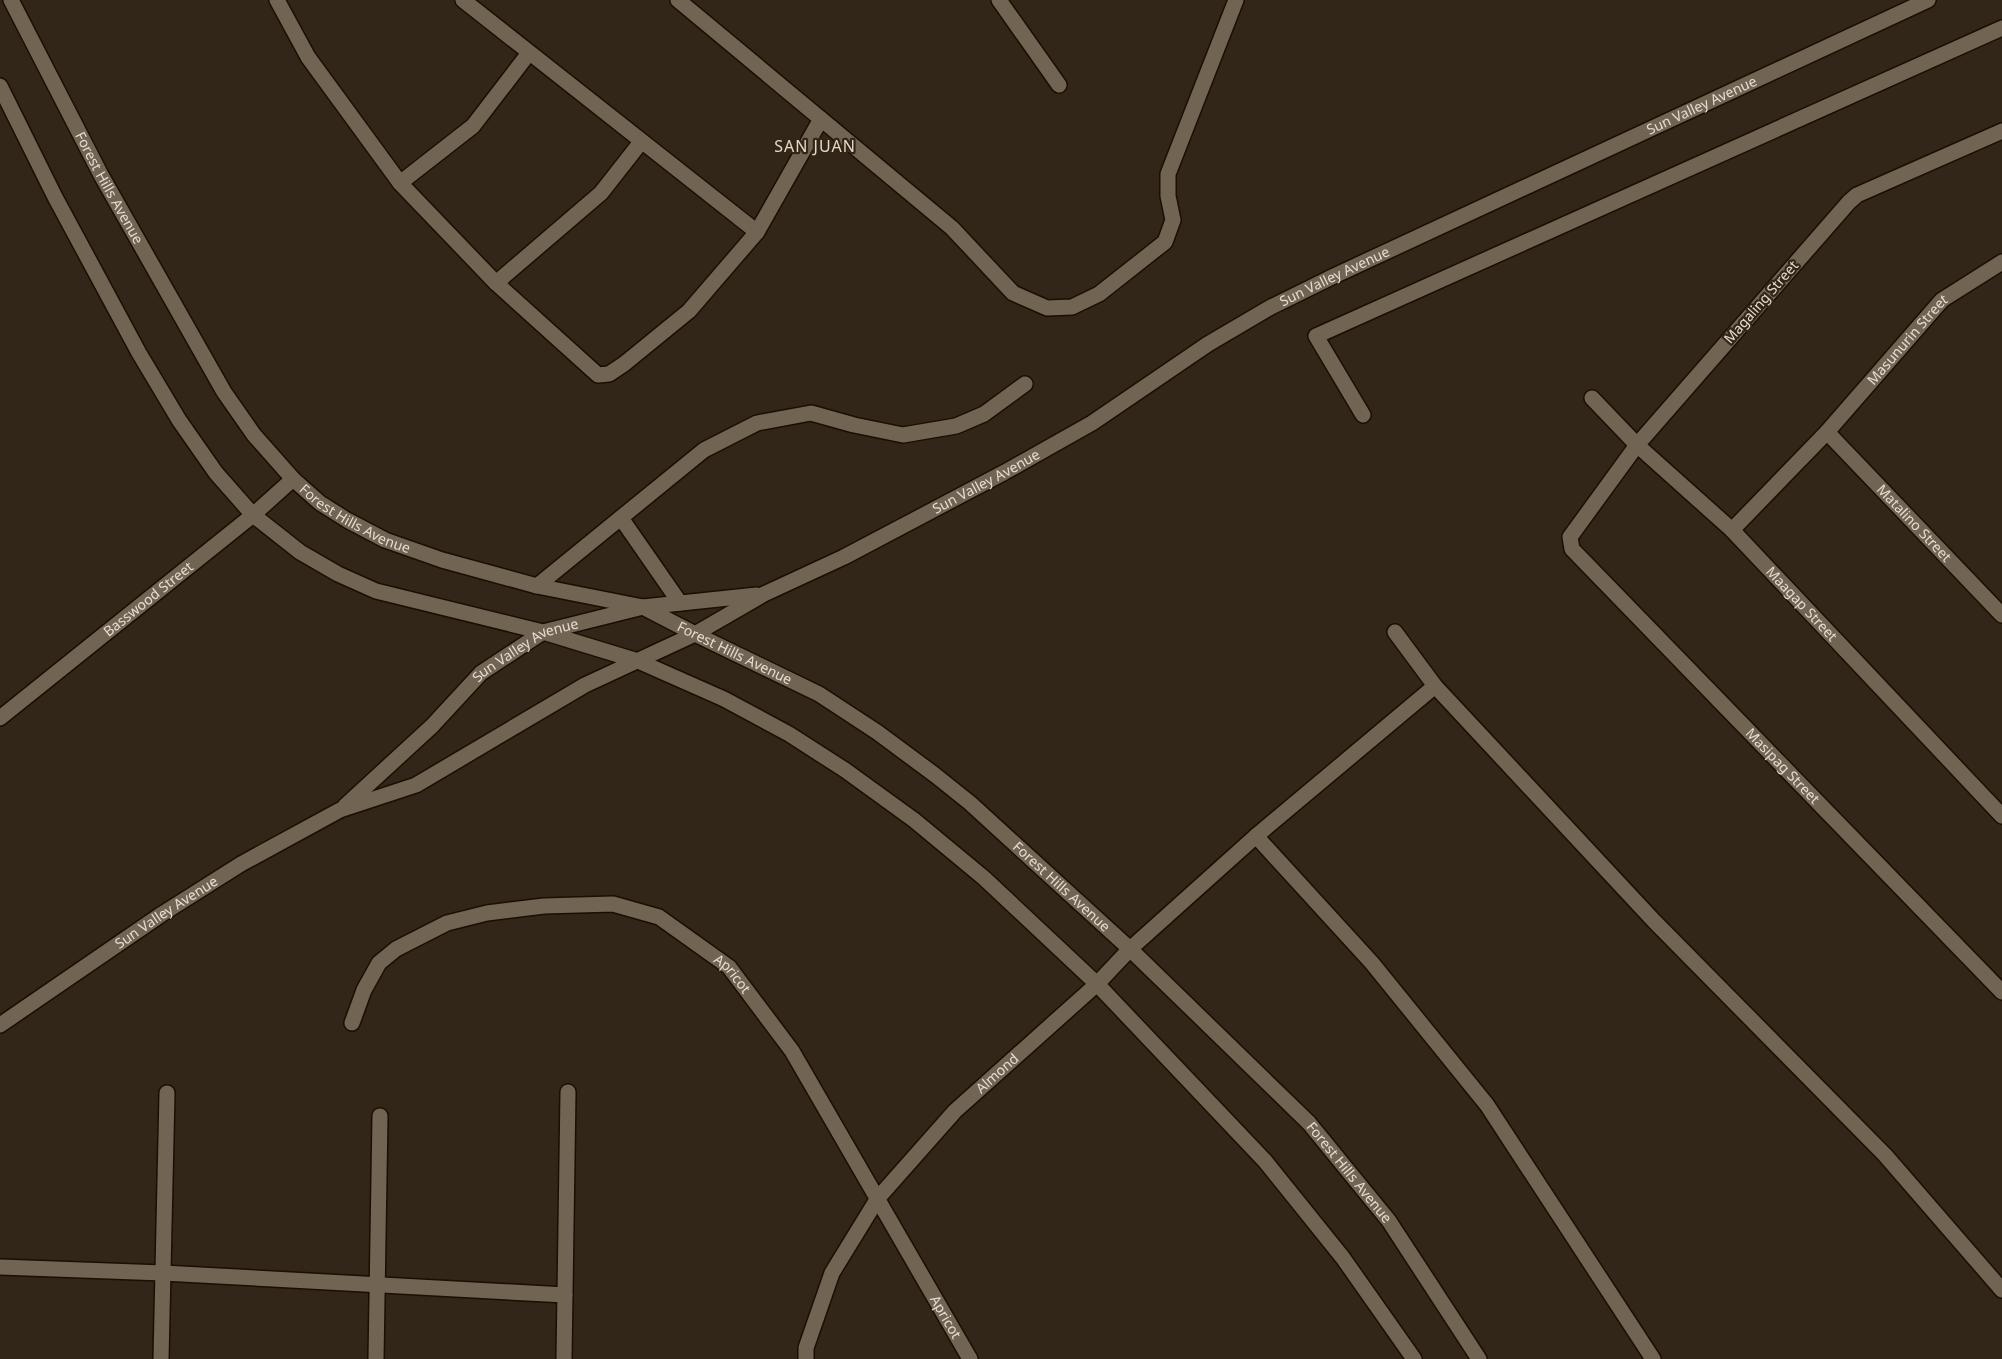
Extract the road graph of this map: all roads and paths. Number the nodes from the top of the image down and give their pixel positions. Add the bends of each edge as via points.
1 (11, 0) edge
2 (277, 0) edge
3 (463, 0) edge
4 (678, 0) edge
5 (999, 0) edge
6 (1236, 0) edge
7 (1928, 0) edge
8 (2002, 28) edge
9 (529, 53) junction
10 (0, 86) edge
11 (1059, 86) dead end
12 (821, 119) junction
13 (2002, 131) edge
14 (642, 142) junction
15 (400, 183) junction
16 (757, 232) junction
17 (2002, 262) edge
18 (496, 283) junction
19 (1025, 384) dead end
20 (1592, 398) dead end
21 (1363, 415) dead end
22 (1827, 432) junction
23 (1637, 445) junction
24 (293, 478) junction
25 (253, 515) junction
26 (622, 518) junction
27 (1732, 530) junction
28 (1570, 537) joint
29 (537, 586) junction
30 (764, 594) junction
31 (680, 603) junction
32 (643, 607) junction
33 (2002, 615) edge
34 (543, 632) junction
35 (1395, 632) dead end
36 (695, 634) junction
37 (638, 661) junction
38 (1435, 686) junction
39 (0, 718) edge
40 (340, 810) junction
41 (2002, 816) edge
42 (1256, 836) junction
43 (1130, 949) junction
44 (1097, 984) junction
45 (2002, 992) edge
46 (352, 1023) dead end
47 (0, 1025) edge
48 (568, 1092) dead end
49 (167, 1093) dead end
50 (380, 1116) dead end
51 (878, 1198) junction
52 (0, 1267) edge
53 (163, 1273) junction
54 (378, 1285) junction
55 (2002, 1290) edge
56 (565, 1295) junction
57 (161, 1359) edge
58 (376, 1359) edge
59 (564, 1359) edge
60 (806, 1359) edge
61 (970, 1359) edge
62 (1414, 1359) edge
63 (1479, 1359) edge
64 (1653, 1359) edge

1 - 24 street, Forest Hills Avenue via 101,175 224,392 254,435
2 - 15 street via 308,56
3 - 9 street
4 - 12 street
5 - 11 street
6 - 12 street via 1168,174 1173,220 1165,242 1099,294 1072,307 1047,308 1013,293 952,228
7 - 30 street, Sun Valley Avenue via 1271,308 1208,344 1092,423 844,557
8 - 21 street via 1316,336
9 - 14 street
9 - 15 street via 472,126
10 - 25 street via 59,206 178,420 216,473
12 - 16 street
13 - 23 street, Magaling Street via 1857,195
14 - 16 street
14 - 18 street via 601,193
15 - 18 street
16 - 18 street via 689,311 609,374 598,375
17 - 22 street, Masunurin Street via 1942,300
19 - 26 street via 984,414 956,426 903,435 811,413 757,423 704,450
20 - 23 street, Maagap Street
22 - 27 street, Masunurin Street
22 - 33 street, Matalino Street
23 - 27 street, Maagap Street
23 - 28 street, Magaling Street
24 - 25 street, Basswood Street
24 - 29 street, Forest Hills Avenue via 320,503 385,540 442,560
25 - 34 street via 300,552 376,591
25 - 39 street, Basswood Street
26 - 29 street
26 - 31 street
27 - 41 street, Maagap Street
28 - 45 street, Masipag Street via 1572,549
29 - 32 street, Forest Hills Avenue
30 - 31 street, Sun Valley Avenue
30 - 36 street, Sun Valley Avenue
31 - 32 street, Sun Valley Avenue
32 - 34 street, Sun Valley Avenue
32 - 36 street, Forest Hills Avenue
34 - 37 street
34 - 40 street, Sun Valley Avenue via 480,673 432,726
35 - 38 street
36 - 37 street, Sun Valley Avenue
36 - 43 street, Forest Hills Avenue via 819,694 877,732 970,803
37 - 40 street, Sun Valley Avenue via 585,685 416,785
37 - 44 street via 724,699 846,770 914,820 984,878
38 - 42 street, Almond
38 - 55 street via 1654,921 1885,1155
40 - 47 street, Sun Valley Avenue via 241,864
42 - 43 street, Almond
42 - 64 street via 1372,963 1487,1105
43 - 44 street, Almond
43 - 63 street, Forest Hills Avenue via 1309,1122 1389,1221
44 - 51 street, Almond via 956,1111
44 - 62 street via 1265,1161 1343,1258
46 - 51 street, Apricot via 364,990 379,963 396,949 447,923 487,913 544,906 613,904 659,917 729,967 792,1051
48 - 56 street
49 - 53 street
50 - 54 street
51 - 60 street, Almond via 832,1273 806,1348
51 - 61 street, Apricot
52 - 53 street
53 - 54 street
53 - 57 street
54 - 56 street
54 - 58 street
56 - 59 street

